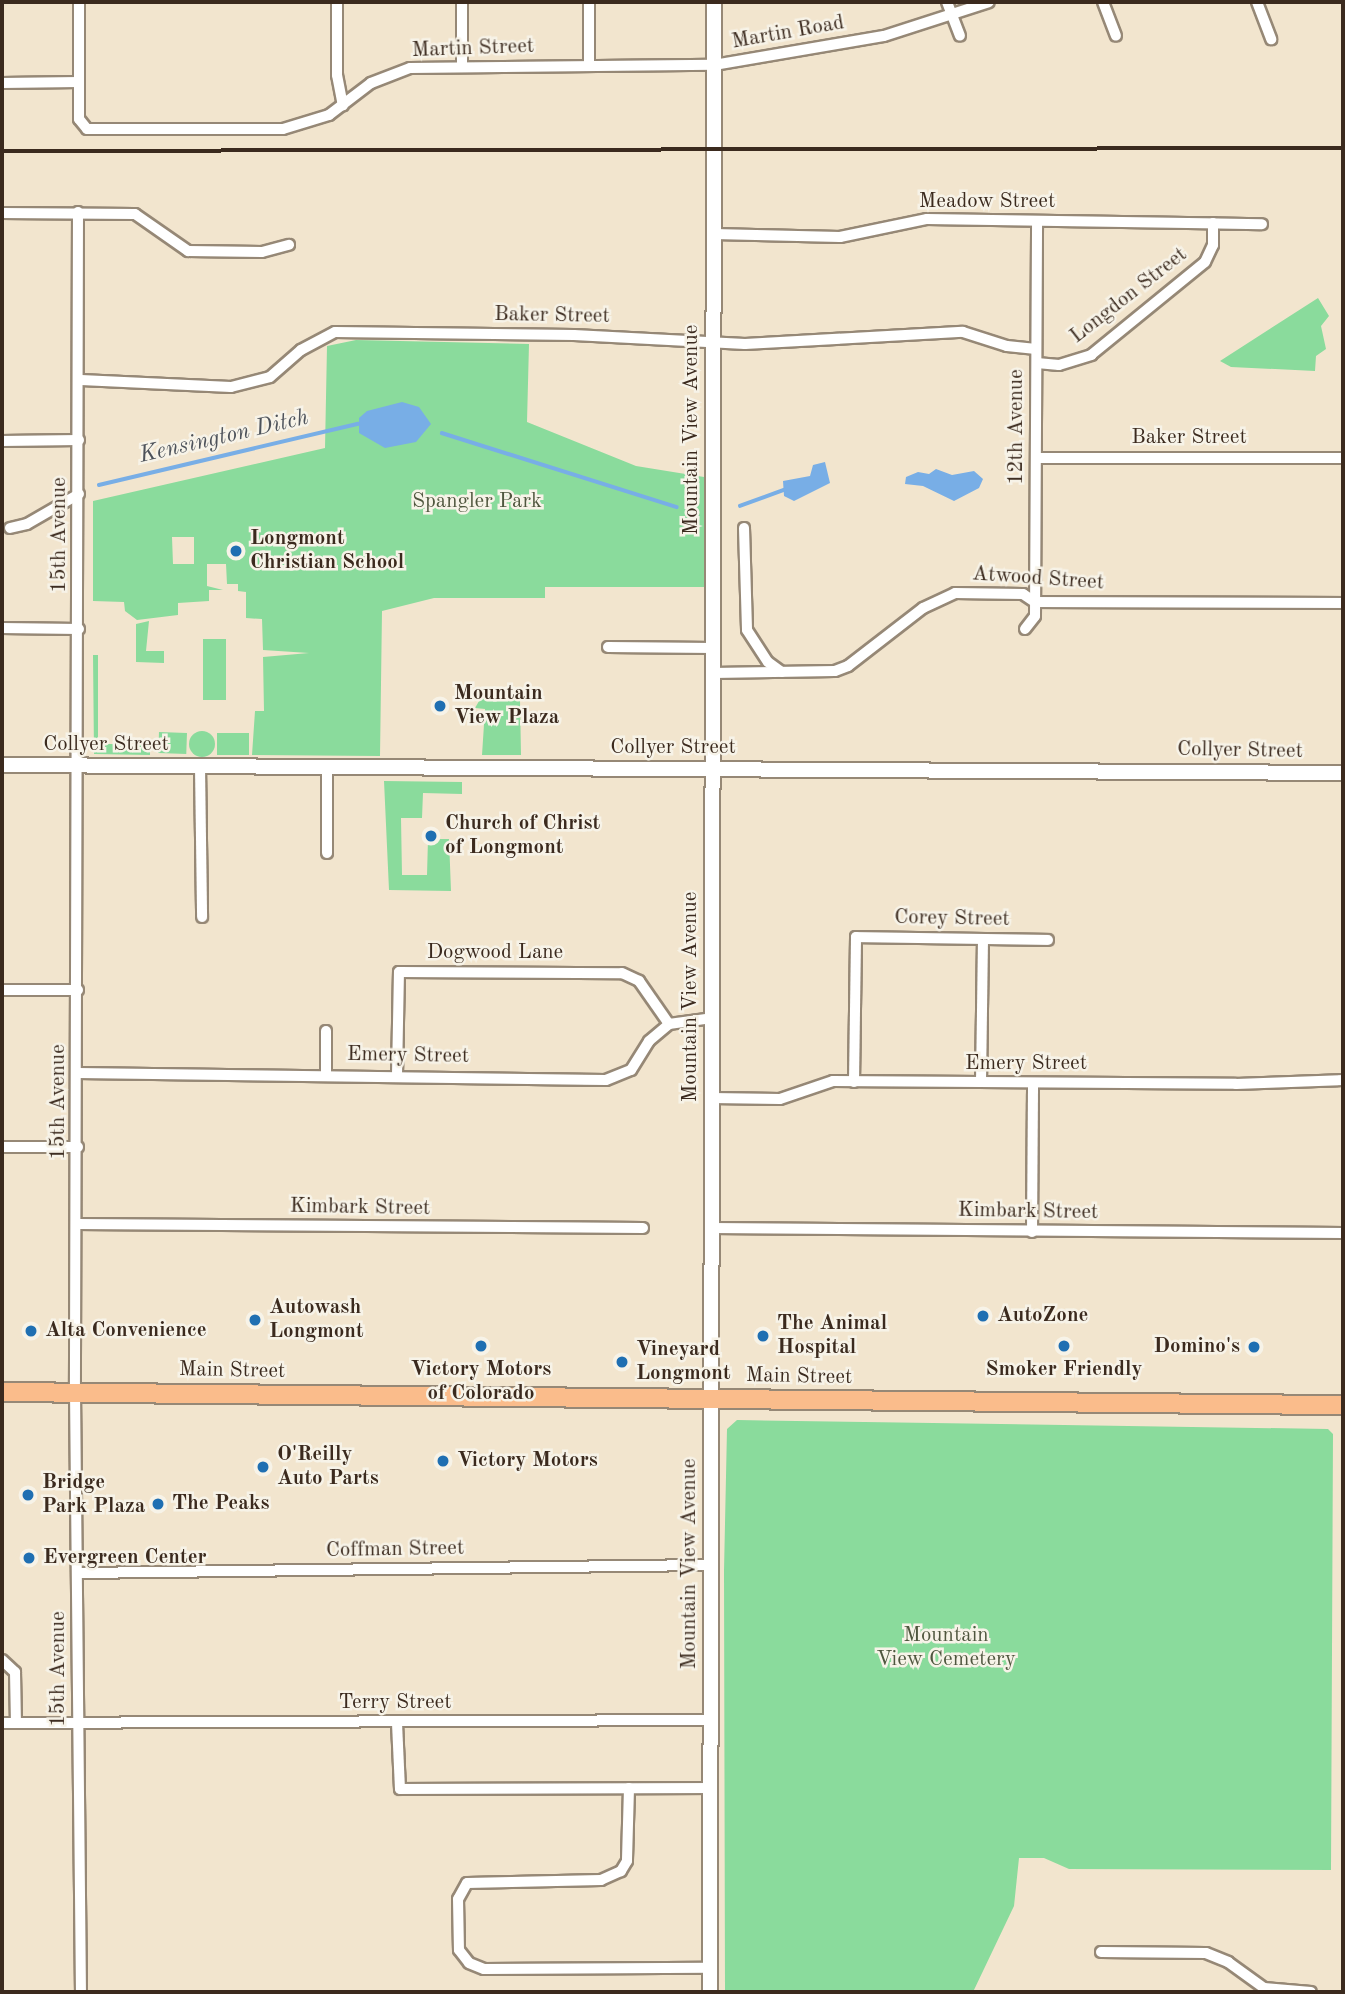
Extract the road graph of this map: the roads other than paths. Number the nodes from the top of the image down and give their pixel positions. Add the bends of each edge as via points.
1 (79, 2) edge
2 (337, 2) edge
3 (462, 2) edge
4 (589, 2) edge
5 (714, 2) edge
6 (947, 2) edge
7 (989, 2) edge
8 (1103, 2) edge
9 (1256, 2) edge
10 (953, 16) junction
11 (960, 36) dead end
12 (1116, 36) dead end
13 (1271, 39) dead end
14 (462, 65) junction
15 (714, 65) junction
16 (589, 66) junction
17 (79, 82) junction
18 (2, 83) edge
19 (342, 105) junction
20 (78, 212) junction
21 (2, 213) edge
22 (1037, 221) junction
23 (1213, 223) junction
24 (1262, 224) dead end
25 (714, 234) junction
26 (289, 245) dead end
27 (713, 340) junction
28 (1036, 349) junction
29 (1037, 363) junction
30 (81, 380) junction
31 (79, 440) junction
32 (2, 441) edge
33 (1036, 458) junction
34 (1343, 458) edge
35 (79, 494) junction
36 (10, 528) dead end
37 (744, 528) dead end
38 (1035, 602) junction
39 (1343, 603) edge
40 (2, 628) edge
41 (79, 629) junction
42 (1025, 629) dead end
43 (608, 647) dead end
44 (713, 648) junction
45 (782, 672) junction
46 (713, 673) junction
47 (2, 765) edge
48 (78, 766) junction
49 (327, 766) junction
50 (200, 767) junction
51 (713, 769) junction
52 (1343, 773) edge
53 (327, 853) dead end
54 (202, 917) dead end
55 (983, 939) junction
56 (1048, 940) dead end
57 (2, 990) edge
58 (78, 990) junction
59 (712, 1018) junction
60 (669, 1024) junction
61 (326, 1031) dead end
62 (78, 1073) junction
63 (326, 1074) junction
64 (397, 1075) junction
65 (1343, 1080) edge
66 (854, 1082) junction
67 (981, 1083) junction
68 (1033, 1083) junction
69 (712, 1098) junction
70 (2, 1147) edge
71 (78, 1147) junction
72 (77, 1224) junction
73 (643, 1228) dead end
74 (712, 1228) junction
75 (1032, 1231) junction
76 (1343, 1233) edge
77 (2, 1392) edge
78 (75, 1392) junction
79 (712, 1399) junction
80 (1343, 1405) edge
81 (711, 1565) junction
82 (79, 1573) junction
83 (2, 1660) edge
84 (711, 1720) junction
85 (2, 1723) edge
86 (16, 1723) junction
87 (79, 1723) junction
88 (397, 1723) junction
89 (629, 1788) junction
90 (711, 1788) junction
91 (1101, 1952) dead end
92 (710, 1968) junction
93 (81, 1992) edge
94 (710, 1992) edge
95 (1311, 1992) edge

1 - 17 street
2 - 19 street via 337,75
3 - 14 street
4 - 16 street
5 - 15 street, Mountain View Avenue
6 - 10 street
7 - 10 street, Martin Road
8 - 12 street
9 - 13 street
10 - 11 street
10 - 15 street, Martin Road via 884,36
14 - 16 street, Martin Street
14 - 19 street, Martin Street via 390,73
15 - 16 street, Martin Street
15 - 25 street, Mountain View Avenue
17 - 18 street
17 - 19 street, Martin Street via 83,126 283,129 307,125
20 - 21 street
20 - 26 street via 135,214 188,251 262,252
20 - 30 street, 15th Avenue
22 - 23 street, Meadow Street
22 - 25 street, Meadow Street via 927,219 840,237
22 - 28 street, 12th Avenue
23 - 24 street, Meadow Street
23 - 29 street, Longdon Street via 1213,245 1205,262 1091,355 1059,365
25 - 27 street, Mountain View Avenue
27 - 28 street, Baker Street via 745,344 962,332 1007,346
27 - 30 street, Baker Street via 335,332 301,350 270,377 230,387
27 - 44 street, Mountain View Avenue
28 - 29 street, 12th Avenue
29 - 33 street, 12th Avenue
30 - 31 street, 15th Avenue
31 - 32 street
31 - 35 street, 15th Avenue
33 - 34 street, Baker Street
33 - 38 street, 12th Avenue
35 - 36 street via 27,524
35 - 41 street, 15th Avenue
37 - 45 street via 747,630 768,662
38 - 39 street, Atwood Street
38 - 42 street, 12th Avenue via 1035,616
38 - 45 street, Atwood Street via 1023,594 955,593 923,608 848,666 835,671
40 - 41 street
41 - 48 street, 15th Avenue
43 - 44 street
44 - 46 street, Mountain View Avenue
45 - 46 street, Atwood Street
46 - 51 street, Mountain View Avenue
47 - 48 street, Collyer Street
48 - 50 street, Collyer Street
48 - 58 street, 15th Avenue
49 - 50 street, Collyer Street
49 - 51 street, Collyer Street
49 - 53 street
50 - 54 street
51 - 52 street, Collyer Street
51 - 59 street, Mountain View Avenue
55 - 56 street, Corey Street
55 - 66 street, Corey Street via 856,937
55 - 67 street
57 - 58 street
58 - 62 street, 15th Avenue
59 - 60 street
59 - 69 street, Mountain View Avenue
60 - 64 street, Emery Street via 649,1041 631,1070 606,1080
60 - 64 street, Dogwood Lane via 639,981 622,973 398,972
61 - 63 street
62 - 63 street, Emery Street
62 - 71 street, 15th Avenue
63 - 64 street, Emery Street
65 - 68 street, Emery Street
66 - 67 street, Emery Street
66 - 69 street, Emery Street via 833,1082 780,1099
67 - 68 street, Emery Street
68 - 75 street
69 - 74 street, Mountain View Avenue
70 - 71 street
71 - 72 street, 15th Avenue
72 - 73 street, Kimbark Street
72 - 78 street, 15th Avenue
74 - 75 street, Kimbark Street
74 - 79 street, Mountain View Avenue
75 - 76 street, Kimbark Street
77 - 78 highway, Main Street
78 - 79 highway, Main Street
78 - 82 street, 15th Avenue
79 - 80 highway, Main Street
79 - 81 street, Mountain View Avenue
81 - 82 street, Coffman Street
81 - 84 street, Mountain View Avenue
82 - 87 street, 15th Avenue
83 - 86 street via 15,1672
84 - 88 street, Terry Street
84 - 90 street, Mountain View Avenue
85 - 86 street, Terry Street
86 - 87 street, Terry Street
87 - 88 street, Terry Street
87 - 93 street, 15th Avenue
88 - 89 street via 400,1789
89 - 90 street
89 - 92 street via 627,1861 621,1871 601,1880 467,1883 458,1899 459,1950 468,1963 484,1969
90 - 92 street, Mountain View Avenue
91 - 95 street via 1206,1953 1228,1962 1264,1988
92 - 94 street, Mountain View Avenue

